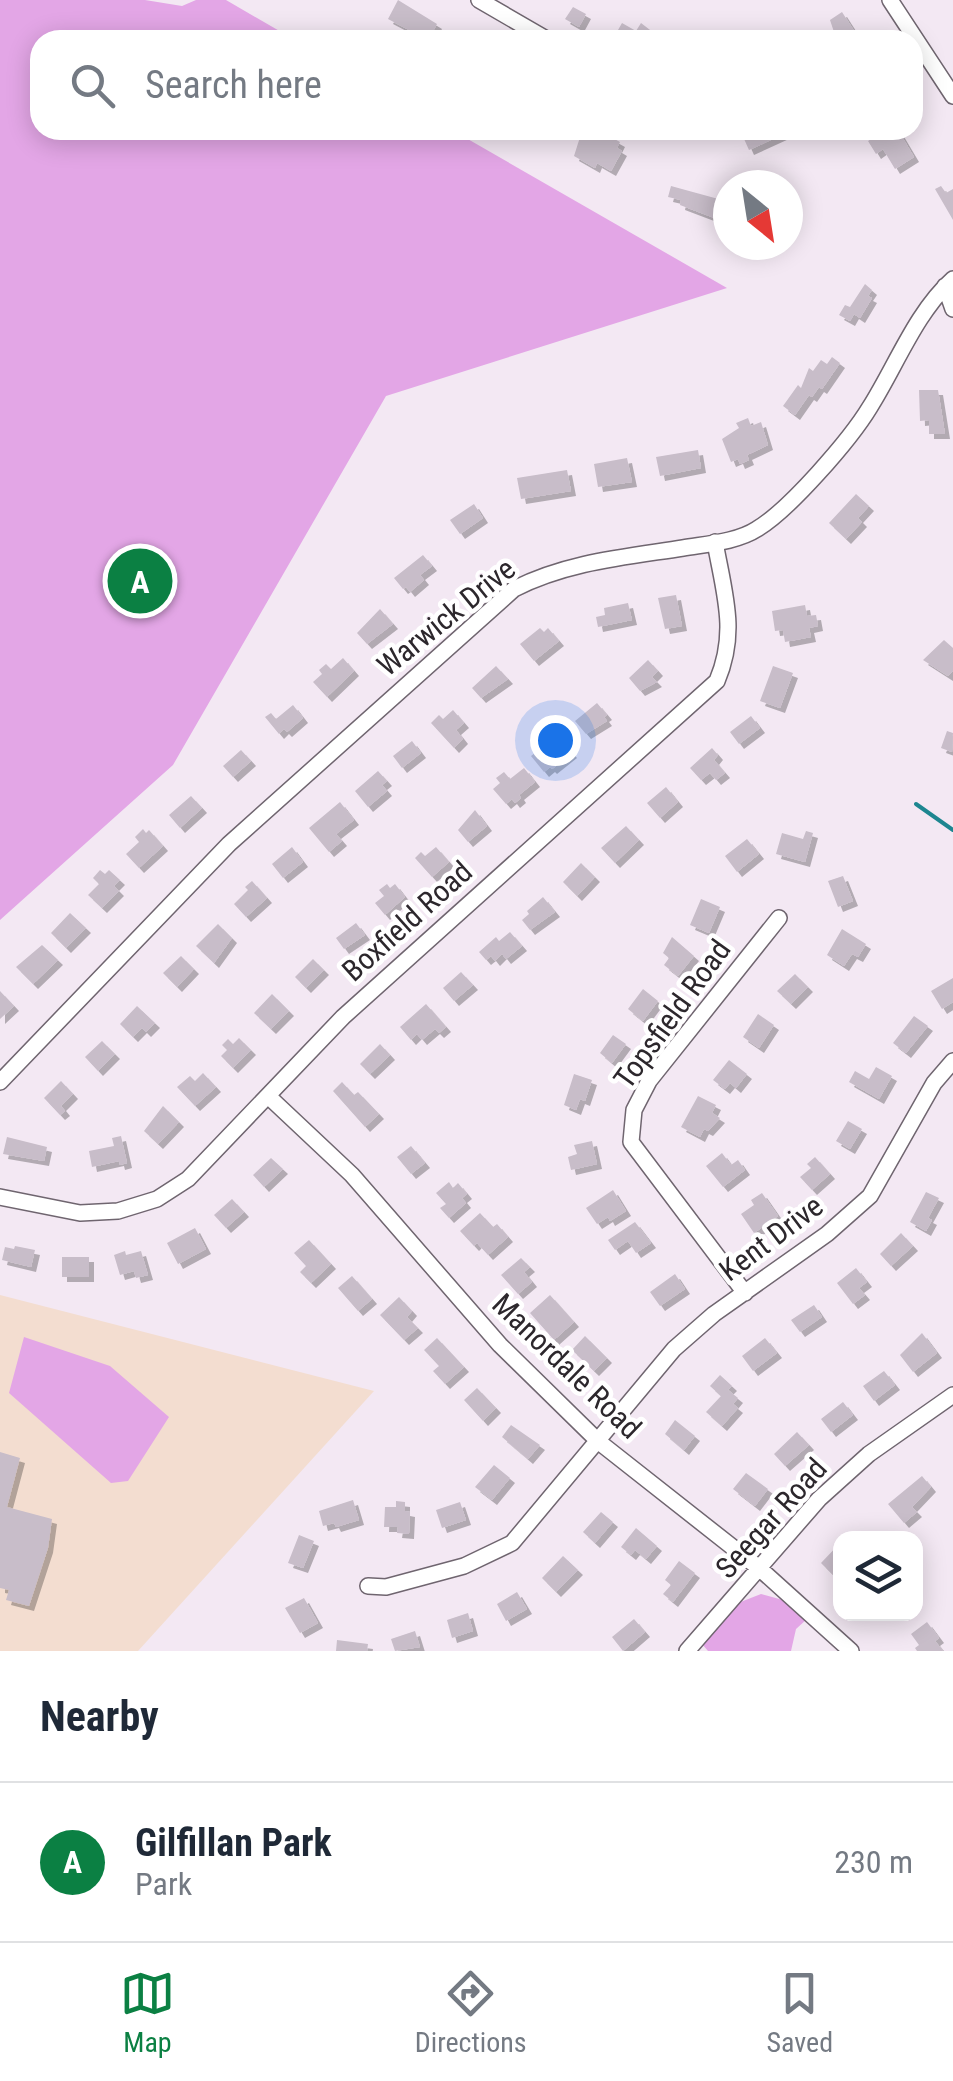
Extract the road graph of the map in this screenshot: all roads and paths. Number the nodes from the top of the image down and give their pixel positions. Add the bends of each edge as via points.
1 (479, 0) edge
2 (890, 0) edge
3 (531, 30) edge
4 (910, 30) edge
5 (923, 50) edge
6 (953, 96) edge
7 (949, 283) edge
8 (953, 308) edge
9 (716, 542) junction
10 (778, 918) dead end
11 (953, 1061) edge
12 (0, 1082) edge
13 (268, 1096) junction
14 (0, 1196) edge
15 (744, 1293) junction
16 (953, 1396) edge
17 (599, 1442) junction
18 (759, 1568) junction
19 (368, 1586) dead end
20 (687, 1651) edge
21 (852, 1651) edge

1 - 3 street
2 - 4 street
5 - 6 street
7 - 8 street
7 - 9 street, Warwick Drive via 868,410 781,512 753,532
9 - 12 street, Warwick Drive via 578,565 514,589 228,844
9 - 13 street, Boxfield Road via 730,636 717,681 357,1004
10 - 15 street, Topsfield Road via 649,1082 634,1110 631,1142
11 - 15 street, Kent Drive via 934,1082 870,1196
13 - 14 street, Boxfield Road via 188,1179 156,1199 80,1214
13 - 17 street, Manordale Road via 352,1175 500,1345
15 - 17 street, Kent Drive via 674,1349
16 - 18 street, Seegar Road via 818,1499
17 - 18 street, Manordale Road
17 - 19 street, Kent Drive via 512,1543 464,1566
18 - 20 street, Seegar Road
18 - 21 street, Manordale Road

